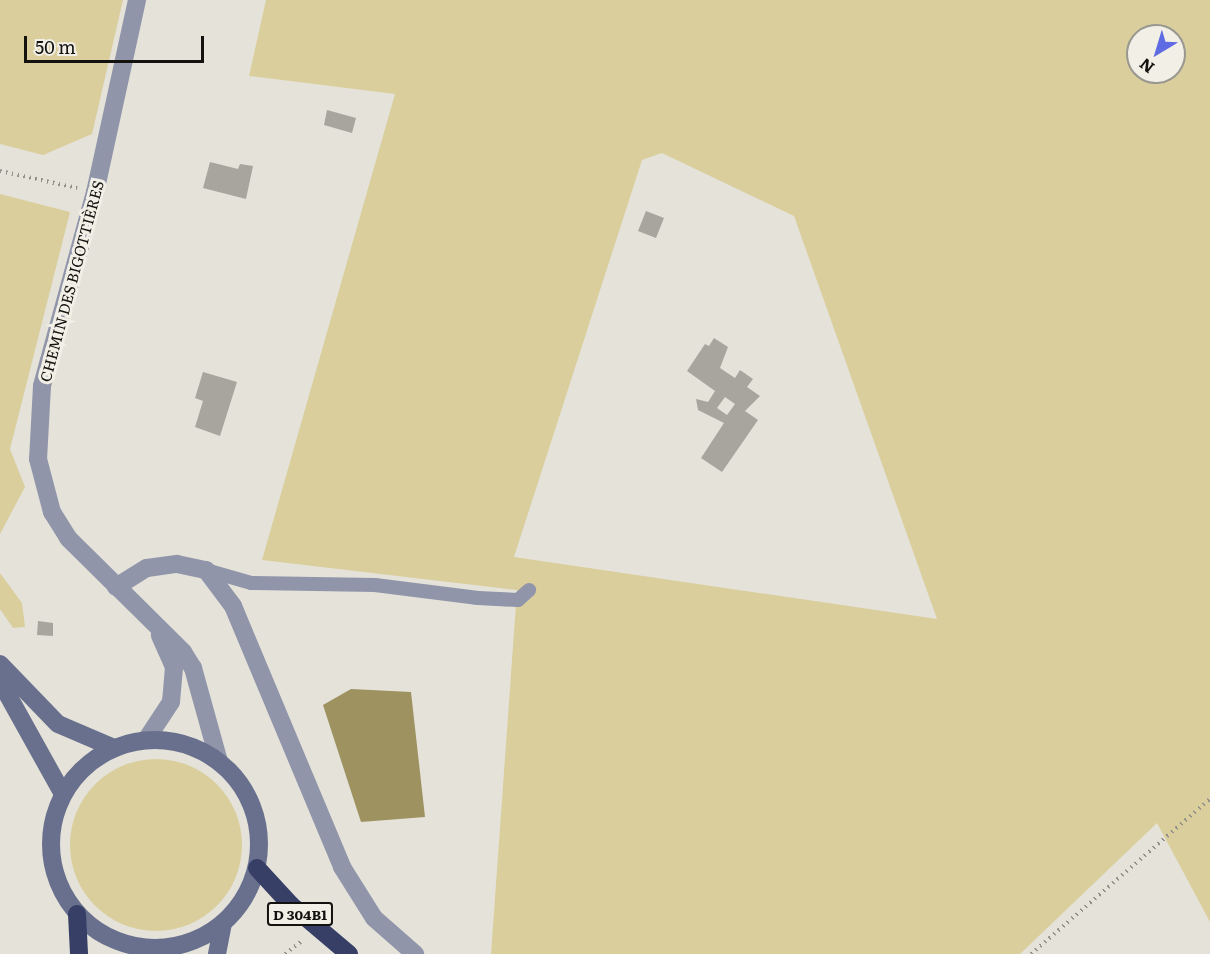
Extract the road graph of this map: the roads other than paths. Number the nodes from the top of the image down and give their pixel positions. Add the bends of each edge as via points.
1 (137, 0) edge
2 (206, 570) junction
3 (116, 587) junction
4 (529, 590) dead end
5 (158, 631) junction
6 (0, 664) edge
7 (0, 681) edge
8 (146, 740) junction
9 (114, 748) junction
10 (219, 762) junction
11 (63, 794) junction
12 (257, 868) junction
13 (77, 914) junction
14 (223, 924) junction
15 (131, 950) edge
16 (79, 954) edge
17 (217, 954) edge
18 (349, 954) edge
19 (415, 954) edge

1 - 3 street, CHEMIN DES BIGOTTIÈRES via 95,192 42,386 38,459 57,521
2 - 3 street via 177,564 147,568
2 - 4 lane via 251,583 375,585 478,598 518,600
2 - 19 street via 233,606 342,867 374,918
3 - 5 street, CHEMIN DES BIGOTTIÈRES
5 - 8 street via 174,667 171,702
5 - 10 street via 183,652 193,668
6 - 9 main road via 58,724
7 - 11 main road
8 - 9 main road
8 - 10 main road via 172,741
9 - 11 main road via 76,775
10 - 12 main road via 240,783 253,809 259,838
11 - 13 main road via 50,835 51,857 59,887
12 - 14 main road via 250,889
12 - 18 highway, D 304B1 via 306,919
13 - 15 main road via 100,933
13 - 16 highway
14 - 15 main road via 178,946
14 - 17 main road

